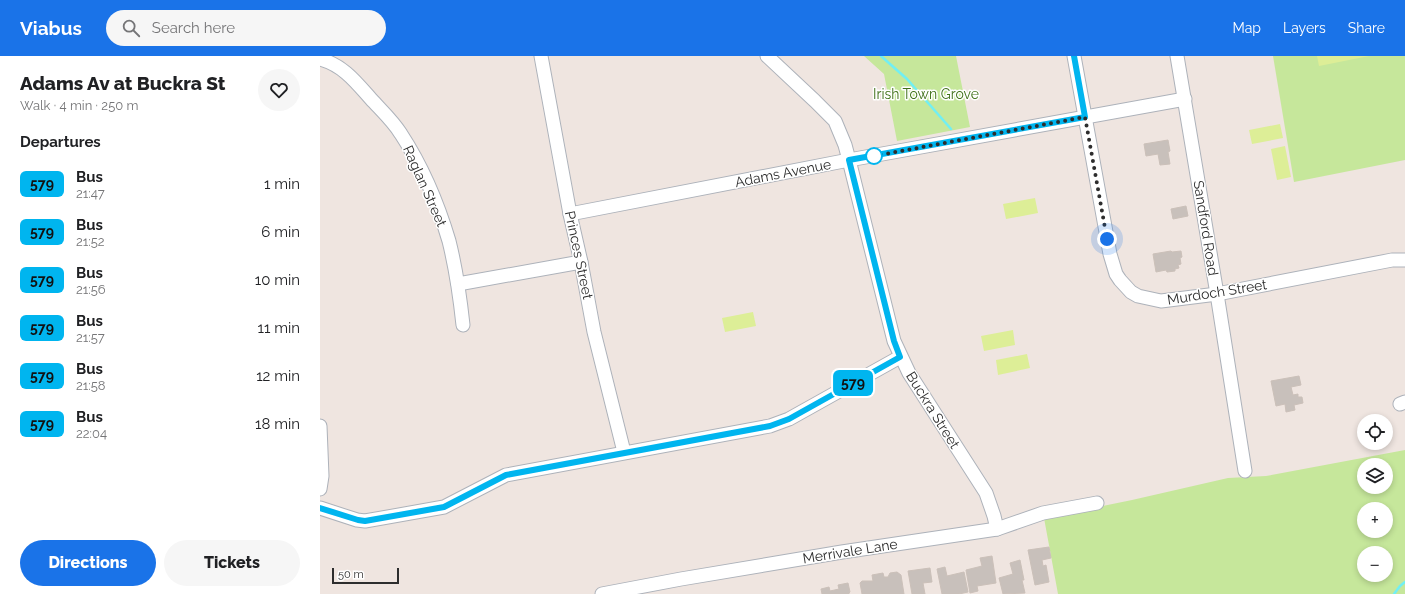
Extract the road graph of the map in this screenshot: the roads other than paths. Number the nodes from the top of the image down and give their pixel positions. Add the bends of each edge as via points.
1 (542, 56) edge
2 (767, 56) edge
3 (1074, 56) edge
4 (1177, 56) edge
5 (320, 59) edge
6 (1185, 99) junction
7 (1085, 117) junction
8 (849, 160) junction
9 (570, 214) junction
10 (1405, 260) edge
11 (582, 262) junction
12 (458, 284) junction
13 (1217, 294) junction
14 (463, 325) dead end
15 (900, 357) junction
16 (320, 426) edge
17 (624, 452) junction
18 (320, 466) edge
19 (1244, 471) dead end
20 (320, 489) edge
21 (1097, 503) dead end
22 (320, 508) edge
23 (997, 529) junction
24 (602, 594) edge

1 - 9 street, Princes Street
2 - 8 street, Buckra Street via 834,121
3 - 7 street, Murdoch Street
4 - 6 street, Sandford Road
5 - 12 street, Raglan Street via 340,66 400,133 435,202 449,242
6 - 7 street, Adams Avenue
6 - 13 street, Sandford Road
7 - 8 street, Adams Avenue
7 - 13 street, Murdoch Street via 1110,254 1120,280 1138,296 1161,301
8 - 9 street, Adams Avenue
8 - 15 street, Buckra Street
9 - 11 street, Princes Street
10 - 13 street, Murdoch Street via 1392,260
11 - 12 street
11 - 17 street, Princes Street via 594,332
12 - 14 street, Raglan Street
13 - 19 street, Sandford Road
15 - 17 street via 781,423
15 - 23 street, Buckra Street via 986,493
16 - 18 street
17 - 22 street via 506,475 444,507 365,521
18 - 20 street
21 - 23 street, Merrivale Lane via 1043,513
23 - 24 street, Merrivale Lane via 827,554

